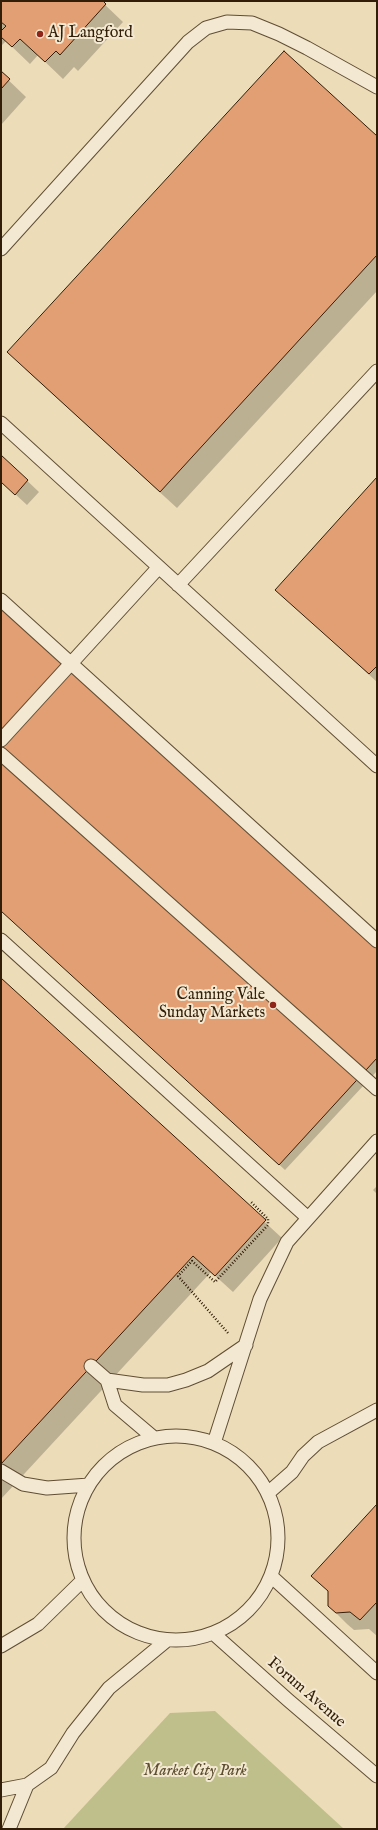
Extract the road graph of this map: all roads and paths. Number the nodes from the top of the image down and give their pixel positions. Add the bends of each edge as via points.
1 (377, 87) edge
2 (1, 249) edge
3 (377, 371) edge
4 (1, 423) edge
5 (159, 567) junction
6 (178, 585) junction
7 (1, 600) edge
8 (71, 663) junction
9 (1, 740) edge
10 (1, 754) edge
11 (377, 766) edge
12 (1, 940) edge
13 (377, 941) edge
14 (377, 1089) edge
15 (377, 1141) edge
16 (251, 1202) dead end
17 (308, 1218) junction
18 (227, 1333) dead end
19 (246, 1345) junction
20 (91, 1366) dead end
21 (107, 1380) junction
22 (377, 1410) edge
23 (154, 1438) junction
24 (214, 1443) junction
25 (1, 1471) edge
26 (89, 1485) junction
27 (268, 1493) junction
28 (272, 1577) junction
29 (82, 1581) junction
30 (214, 1634) junction
31 (166, 1641) junction
32 (1, 1646) edge
33 (377, 1673) edge
34 (377, 1776) edge
35 (27, 1785) junction
36 (1, 1790) edge
37 (10, 1829) edge

1 - 2 lane via 307,48 252,23 227,22 206,28 188,42
3 - 6 lane
4 - 5 lane
5 - 6 lane
5 - 8 lane
6 - 11 lane
7 - 8 lane
8 - 9 lane
8 - 13 lane
10 - 14 lane
12 - 17 lane
15 - 17 lane
16 - 18 path via 268,1219 268,1225 215,1282 192,1261 178,1276
17 - 19 lane via 287,1242 260,1299
19 - 21 lane via 208,1371 168,1385 143,1385
19 - 24 lane
20 - 21 lane
21 - 23 lane via 115,1405
22 - 27 lane via 318,1442 303,1456 292,1472
23 - 24 lane via 184,1436
23 - 26 lane via 126,1449 101,1467
24 - 27 lane via 243,1460 264,1484
25 - 26 lane via 22,1484 47,1488
26 - 29 lane via 74,1521 74,1552
27 - 28 lane via 277,1514 279,1546
28 - 30 lane via 258,1602 238,1621
28 - 33 lane
29 - 31 lane via 102,1610 132,1631
29 - 32 lane via 38,1624
30 - 31 lane via 190,1640
30 - 34 lane, Forum Avenue
31 - 35 lane via 109,1688 73,1733 51,1768
35 - 36 lane
35 - 37 lane

